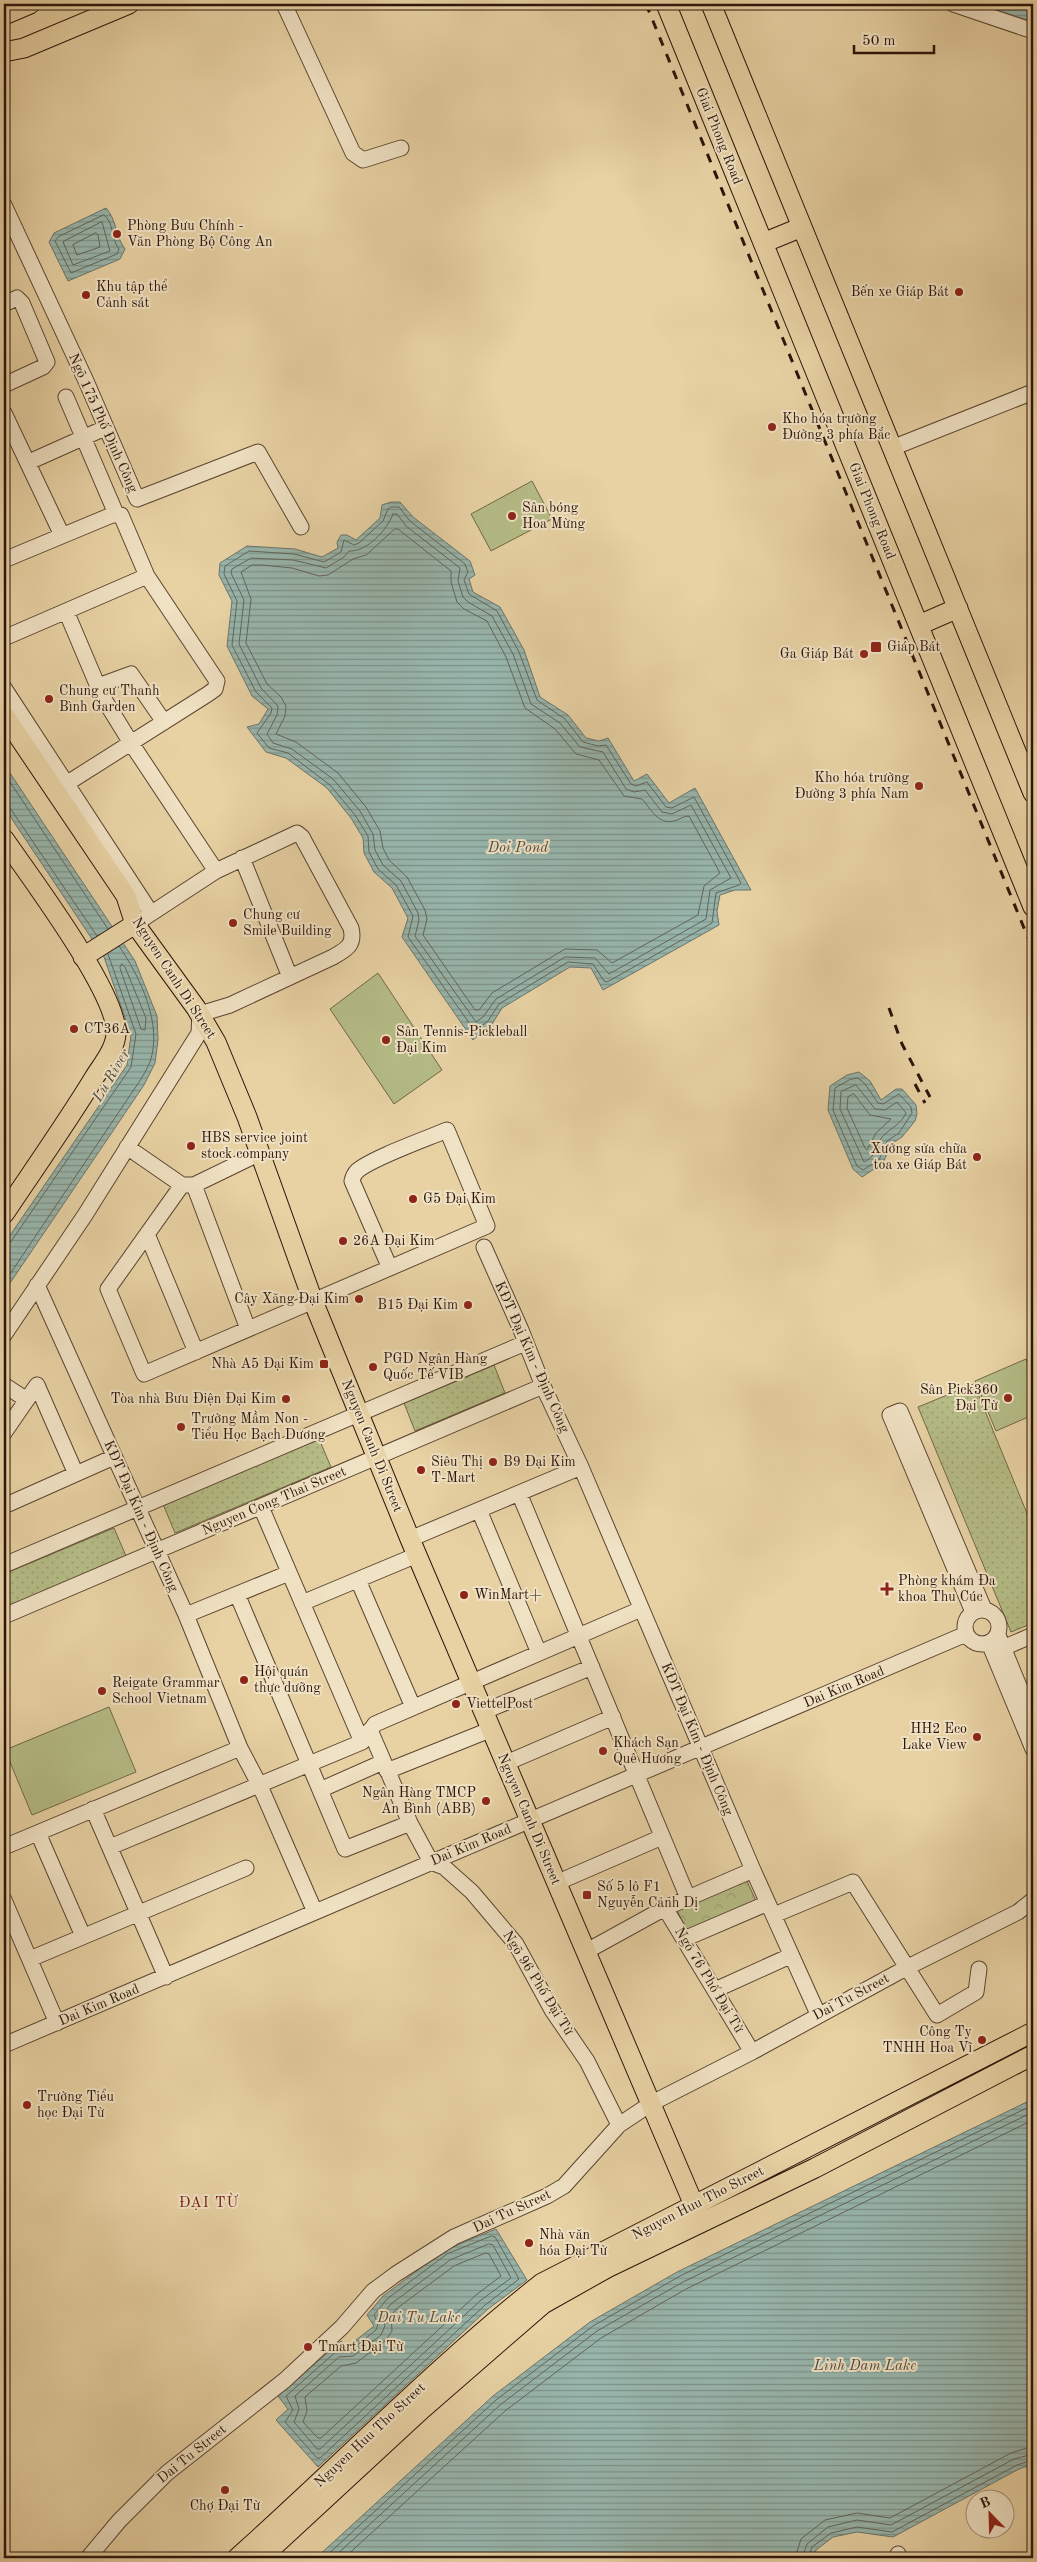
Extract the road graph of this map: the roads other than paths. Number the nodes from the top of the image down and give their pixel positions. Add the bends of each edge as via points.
1 (10, 4) edge
2 (30, 4) edge
3 (100, 4) edge
4 (129, 4) edge
5 (284, 4) edge
6 (666, 4) edge
7 (710, 4) edge
8 (953, 4) edge
9 (4, 7) edge
10 (4, 15) edge
11 (1033, 31) edge
12 (4, 45) edge
13 (4, 52) edge
14 (401, 148) dead end
15 (4, 205) edge
16 (803, 231) junction
17 (765, 246) junction
18 (4, 304) edge
19 (4, 384) edge
20 (1033, 392) edge
21 (66, 398) dead end
22 (4, 413) edge
23 (105, 428) junction
24 (83, 438) junction
25 (892, 448) junction
26 (29, 462) junction
27 (114, 509) dead end
28 (301, 527) dead end
29 (60, 532) dead end
30 (4, 560) edge
31 (148, 576) junction
32 (958, 608) junction
33 (66, 611) junction
34 (919, 625) junction
35 (4, 638) edge
36 (98, 686) junction
37 (4, 688) edge
38 (4, 715) edge
39 (164, 722) junction
40 (130, 743) junction
41 (66, 784) junction
42 (1033, 793) edge
43 (4, 839) edge
44 (242, 858) junction
45 (216, 871) junction
46 (1031, 896) edge
47 (151, 913) junction
48 (129, 928) junction
49 (89, 953) junction
50 (290, 977) junction
51 (200, 1014) junction
52 (127, 1147) junction
53 (260, 1153) junction
54 (188, 1185) junction
55 (4, 1214) edge
56 (147, 1234) junction
57 (484, 1247) dead end
58 (389, 1266) junction
59 (37, 1285) junction
60 (313, 1301) junction
61 (248, 1329) junction
62 (4, 1335) edge
63 (525, 1343) junction
64 (196, 1352) junction
65 (4, 1386) edge
66 (543, 1386) junction
67 (27, 1400) junction
68 (895, 1413) dead end
69 (359, 1414) junction
70 (4, 1433) edge
71 (114, 1457) junction
72 (377, 1457) junction
73 (581, 1467) junction
74 (76, 1474) junction
75 (519, 1493) junction
76 (4, 1506) edge
77 (261, 1507) junction
78 (136, 1508) junction
79 (479, 1510) junction
80 (414, 1547) junction
81 (156, 1552) junction
82 (4, 1565) edge
83 (289, 1573) junction
84 (358, 1580) junction
85 (237, 1594) junction
86 (302, 1603) junction
87 (641, 1609) junction
88 (978, 1611) junction
89 (186, 1615) junction
90 (4, 1616) edge
91 (966, 1634) junction
92 (1033, 1635) edge
93 (579, 1636) junction
94 (997, 1642) junction
95 (539, 1653) junction
96 (592, 1667) junction
97 (472, 1682) junction
98 (414, 1707) junction
99 (613, 1717) junction
100 (488, 1720) junction
101 (1033, 1720) edge
102 (366, 1736) junction
103 (240, 1748) junction
104 (700, 1748) junction
105 (1033, 1749) edge
106 (506, 1763) junction
107 (310, 1765) junction
108 (385, 1766) junction
109 (636, 1775) junction
110 (260, 1786) junction
111 (320, 1790) junction
112 (93, 1809) junction
113 (530, 1820) junction
114 (410, 1823) junction
115 (38, 1833) junction
116 (662, 1837) junction
117 (4, 1847) edge
118 (110, 1847) junction
119 (431, 1862) junction
120 (246, 1868) dead end
121 (753, 1870) junction
122 (556, 1883) junction
123 (688, 1898) junction
124 (1033, 1900) edge
125 (665, 1908) junction
126 (771, 1909) junction
127 (6, 1910) edge
128 (315, 1912) junction
129 (138, 1913) junction
130 (83, 1936) junction
131 (684, 1939) junction
132 (585, 1952) junction
133 (790, 1956) junction
134 (30, 1959) junction
135 (906, 1968) junction
136 (979, 1969) dead end
137 (166, 1977) junction
138 (715, 1990) junction
139 (818, 2014) junction
140 (57, 2023) junction
141 (1033, 2032) edge
142 (4, 2045) edge
143 (752, 2052) junction
144 (1033, 2055) edge
145 (652, 2103) junction
146 (619, 2125) junction
147 (694, 2205) junction
148 (702, 2223) junction
149 (88, 2558) edge
150 (237, 2558) edge
151 (261, 2558) edge

1 - 9 main road
2 - 10 main road
3 - 12 main road
4 - 13 main road via 24,48
5 - 14 street via 352,153 363,160
6 - 17 main road, Giai Phong Road
7 - 16 main road
8 - 11 street
15 - 23 street, Ngõ 175 Phố Định Công
16 - 17 main road
16 - 25 main road
17 - 34 main road, Giai Phong Road
18 - 19 street via 17,298 22,303 47,362 44,367
20 - 25 street
21 - 24 street
22 - 26 street
23 - 24 street
23 - 28 street, Ngõ 175 Phố Định Công via 137,499 258,452
24 - 26 street
24 - 27 street
25 - 32 main road
26 - 29 street
30 - 31 street via 112,515 121,515
31 - 33 street
31 - 39 street via 217,681 215,689
32 - 34 main road
32 - 42 main road
33 - 35 street
33 - 36 street
34 - 46 main road, Giai Phong Road
36 - 39 street via 131,674
36 - 40 street
37 - 41 street
38 - 48 main road, Nguyen Canh Di Street via 126,896
39 - 40 street
40 - 41 street
40 - 45 street
41 - 47 street
43 - 49 main road
44 - 45 street
44 - 50 street
44 - 50 street via 297,834 302,837 351,928 354,938 349,948
45 - 47 street
47 - 48 street
48 - 49 main road
48 - 51 main road, Nguyen Canh Di Street
49 - 55 main road via 116,1025 115,1041 75,1109
50 - 51 street via 230,1005
51 - 52 street via 199,1033
51 - 53 main road, Nguyen Canh Di Street via 216,1042
52 - 54 street
52 - 59 street
53 - 54 street
53 - 60 main road, Nguyen Canh Di Street
54 - 56 street
54 - 61 street
56 - 64 street
56 - 64 street via 108,1289 144,1374
57 - 63 street, KĐT Đại Kim - Định Công
58 - 58 street via 487,1226 447,1130 366,1166 353,1177 352,1182
58 - 60 street
59 - 62 street
59 - 71 street, KĐT Đại Kim - Định Công
60 - 61 street
60 - 69 main road, Nguyen Canh Di Street
61 - 64 street
63 - 66 street, KĐT Đại Kim - Định Công
63 - 69 street
65 - 67 street
66 - 72 street, Nguyen Cong Thai Street
66 - 73 street, KĐT Đại Kim - Định Công
67 - 70 street
67 - 74 street via 37,1385
68 - 88 street
69 - 72 main road, Nguyen Canh Di Street
69 - 78 street
71 - 74 street
71 - 78 street, KĐT Đại Kim - Định Công
72 - 77 street, Nguyen Cong Thai Street
72 - 80 main road, Nguyen Canh Di Street
73 - 75 street
73 - 87 street, KĐT Đại Kim - Định Công
74 - 76 street
75 - 79 street
75 - 93 street
77 - 81 street, Nguyen Cong Thai Street
77 - 83 street
78 - 81 street, KĐT Đại Kim - Định Công
78 - 82 street
79 - 80 street
79 - 95 street
80 - 84 street
80 - 97 main road, Nguyen Canh Di Street
81 - 89 street, KĐT Đại Kim - Định Công
81 - 90 street, Nguyen Cong Thai Street
83 - 85 street
83 - 86 street
84 - 86 street
84 - 98 street
85 - 89 street
85 - 107 street
86 - 102 street
87 - 93 street
87 - 104 street, KĐT Đại Kim - Định Công
88 - 91 street via 966,1619
88 - 94 street via 990,1611 998,1618
89 - 103 street, KĐT Đại Kim - Định Công
91 - 94 street via 979,1644
91 - 104 street, Dai Kim Road
92 - 94 street
93 - 95 street
93 - 96 street
94 - 101 street
94 - 105 street
95 - 97 street
96 - 99 street
96 - 100 street
97 - 98 street
97 - 100 main road, Nguyen Canh Di Street
98 - 102 street via 374,1724
99 - 106 street
99 - 109 street
100 - 106 main road, Nguyen Canh Di Street
100 - 108 street
102 - 107 street
102 - 108 street
103 - 110 street, KĐT Đại Kim - Định Công
103 - 112 street
104 - 109 street, Dai Kim Road
104 - 121 street, KĐT Đại Kim - Định Công
106 - 113 main road, Nguyen Canh Di Street
107 - 110 street
107 - 111 street
108 - 111 street
108 - 114 street
109 - 113 street, Dai Kim Road
109 - 116 street
110 - 118 street
110 - 128 street, KĐT Đại Kim - Định Công
111 - 114 street via 345,1848
112 - 115 street
112 - 118 street
113 - 119 street, Dai Kim Road
113 - 122 main road, Nguyen Canh Di Street
114 - 119 street
115 - 117 street
115 - 130 street
116 - 122 street
116 - 123 street
118 - 129 street
119 - 128 street, Dai Kim Road
119 - 146 street, Ngõ 96 Phố Đại Từ via 444,1867 472,1892 516,1944 552,2010 586,2061
120 - 129 street
121 - 123 street
121 - 126 street, KĐT Đại Kim - Định Công
122 - 132 main road, Nguyen Canh Di Street
123 - 125 street
124 - 135 street, Dai Tu Street via 1018,1912
125 - 131 street, Ngõ 76 Phố Đại Từ
125 - 132 street
126 - 131 street
126 - 133 street, KĐT Đại Kim - Định Công
126 - 135 street via 854,1882
127 - 134 street
128 - 137 street, Dai Kim Road
129 - 130 street
129 - 137 street
130 - 134 street
131 - 138 street, Ngõ 76 Phố Đại Từ
132 - 145 main road, Nguyen Canh Di Street
133 - 138 street
133 - 139 street, KĐT Đại Kim - Định Công
134 - 140 street
135 - 136 street via 937,2016 976,1992
135 - 139 street, Dai Tu Street
137 - 140 street, Dai Kim Road
138 - 143 street, Ngõ 76 Phố Đại Từ
139 - 143 street, Dai Tu Street
140 - 142 street, Dai Kim Road
141 - 147 main road, Nguyen Huu Tho Street
143 - 145 street, Dai Tu Street
144 - 148 main road, Nguyen Huu Tho Street
145 - 146 street, Dai Tu Street
145 - 147 main road, Nguyen Canh Di Street
146 - 149 street, Dai Tu Street via 564,2186 454,2237 373,2291 342,2327 285,2380 167,2473
147 - 148 street
147 - 150 main road, Nguyen Huu Tho Street via 542,2283 442,2368
148 - 151 main road, Nguyen Huu Tho Street via 607,2268 543,2304 421,2410

